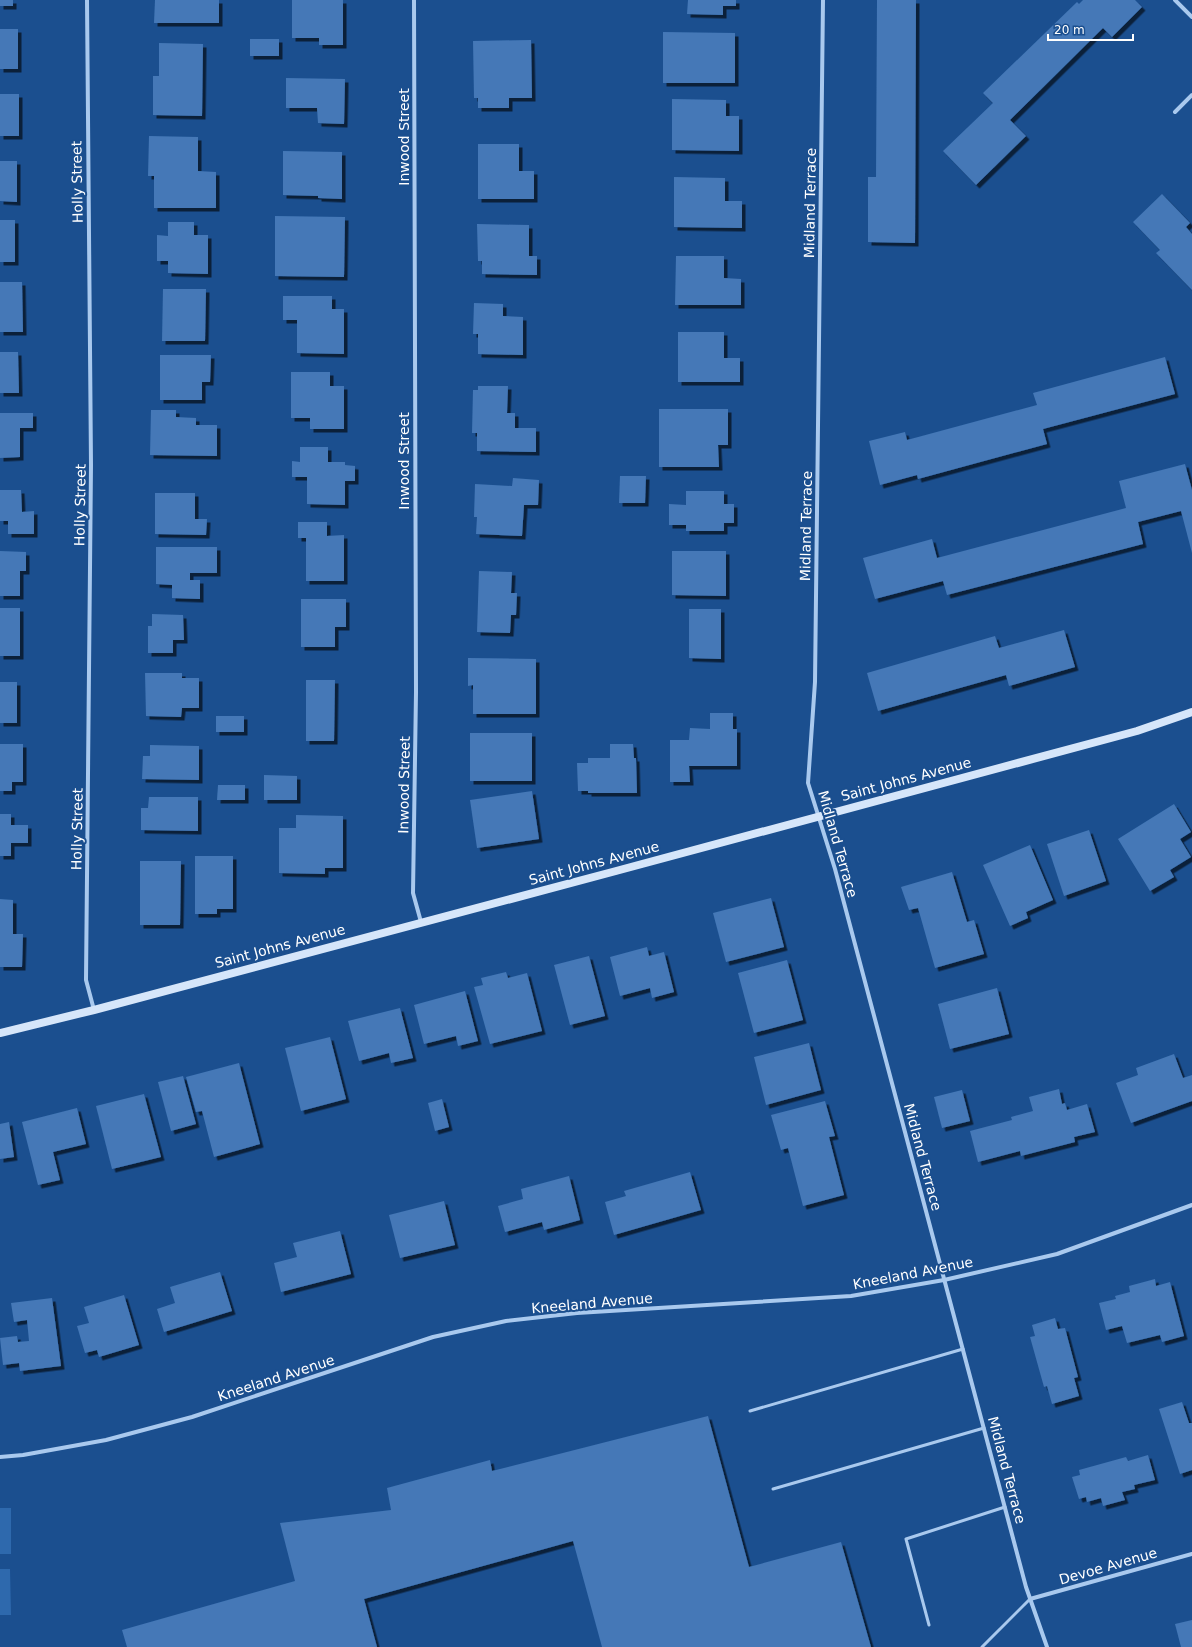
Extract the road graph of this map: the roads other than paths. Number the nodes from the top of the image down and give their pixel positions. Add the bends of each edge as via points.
1 (86, 0) edge
2 (414, 0) edge
3 (823, 0) edge
4 (1175, 0) edge
5 (1192, 17) edge
6 (1192, 96) edge
7 (1176, 112) dead end
8 (1192, 712) edge
9 (819, 816) junction
10 (421, 922) junction
11 (94, 1010) junction
12 (0, 1033) edge
13 (1192, 1205) edge
14 (944, 1280) junction
15 (963, 1349) junction
16 (750, 1411) dead end
17 (984, 1428) junction
18 (0, 1456) edge
19 (773, 1489) dead end
20 (1005, 1507) junction
21 (1192, 1554) edge
22 (1030, 1599) junction
23 (929, 1625) dead end
24 (982, 1647) edge
25 (1046, 1647) edge

1 - 11 street, Holly Street via 91,472 86,980
2 - 10 street, Inwood Street via 416,692 413,893
3 - 9 street, Midland Terrace via 815,682 808,783
4 - 5 street
6 - 7 street
8 - 9 street, Saint Johns Avenue via 1137,730
9 - 10 street, Saint Johns Avenue
9 - 14 street, Midland Terrace
10 - 11 street, Saint Johns Avenue
11 - 12 street, Saint Johns Avenue
13 - 14 street, Kneeland Avenue via 1057,1254
14 - 15 street, Midland Terrace
14 - 18 street, Kneeland Avenue via 851,1296 577,1313 506,1321 426,1339 192,1417 113,1438 23,1455
15 - 16 lane
15 - 17 street, Midland Terrace
17 - 19 lane
17 - 20 street, Midland Terrace
20 - 22 street, Midland Terrace
20 - 23 lane via 906,1539
21 - 22 street, Devoe Avenue
22 - 24 lane
22 - 25 street, Midland Terrace

